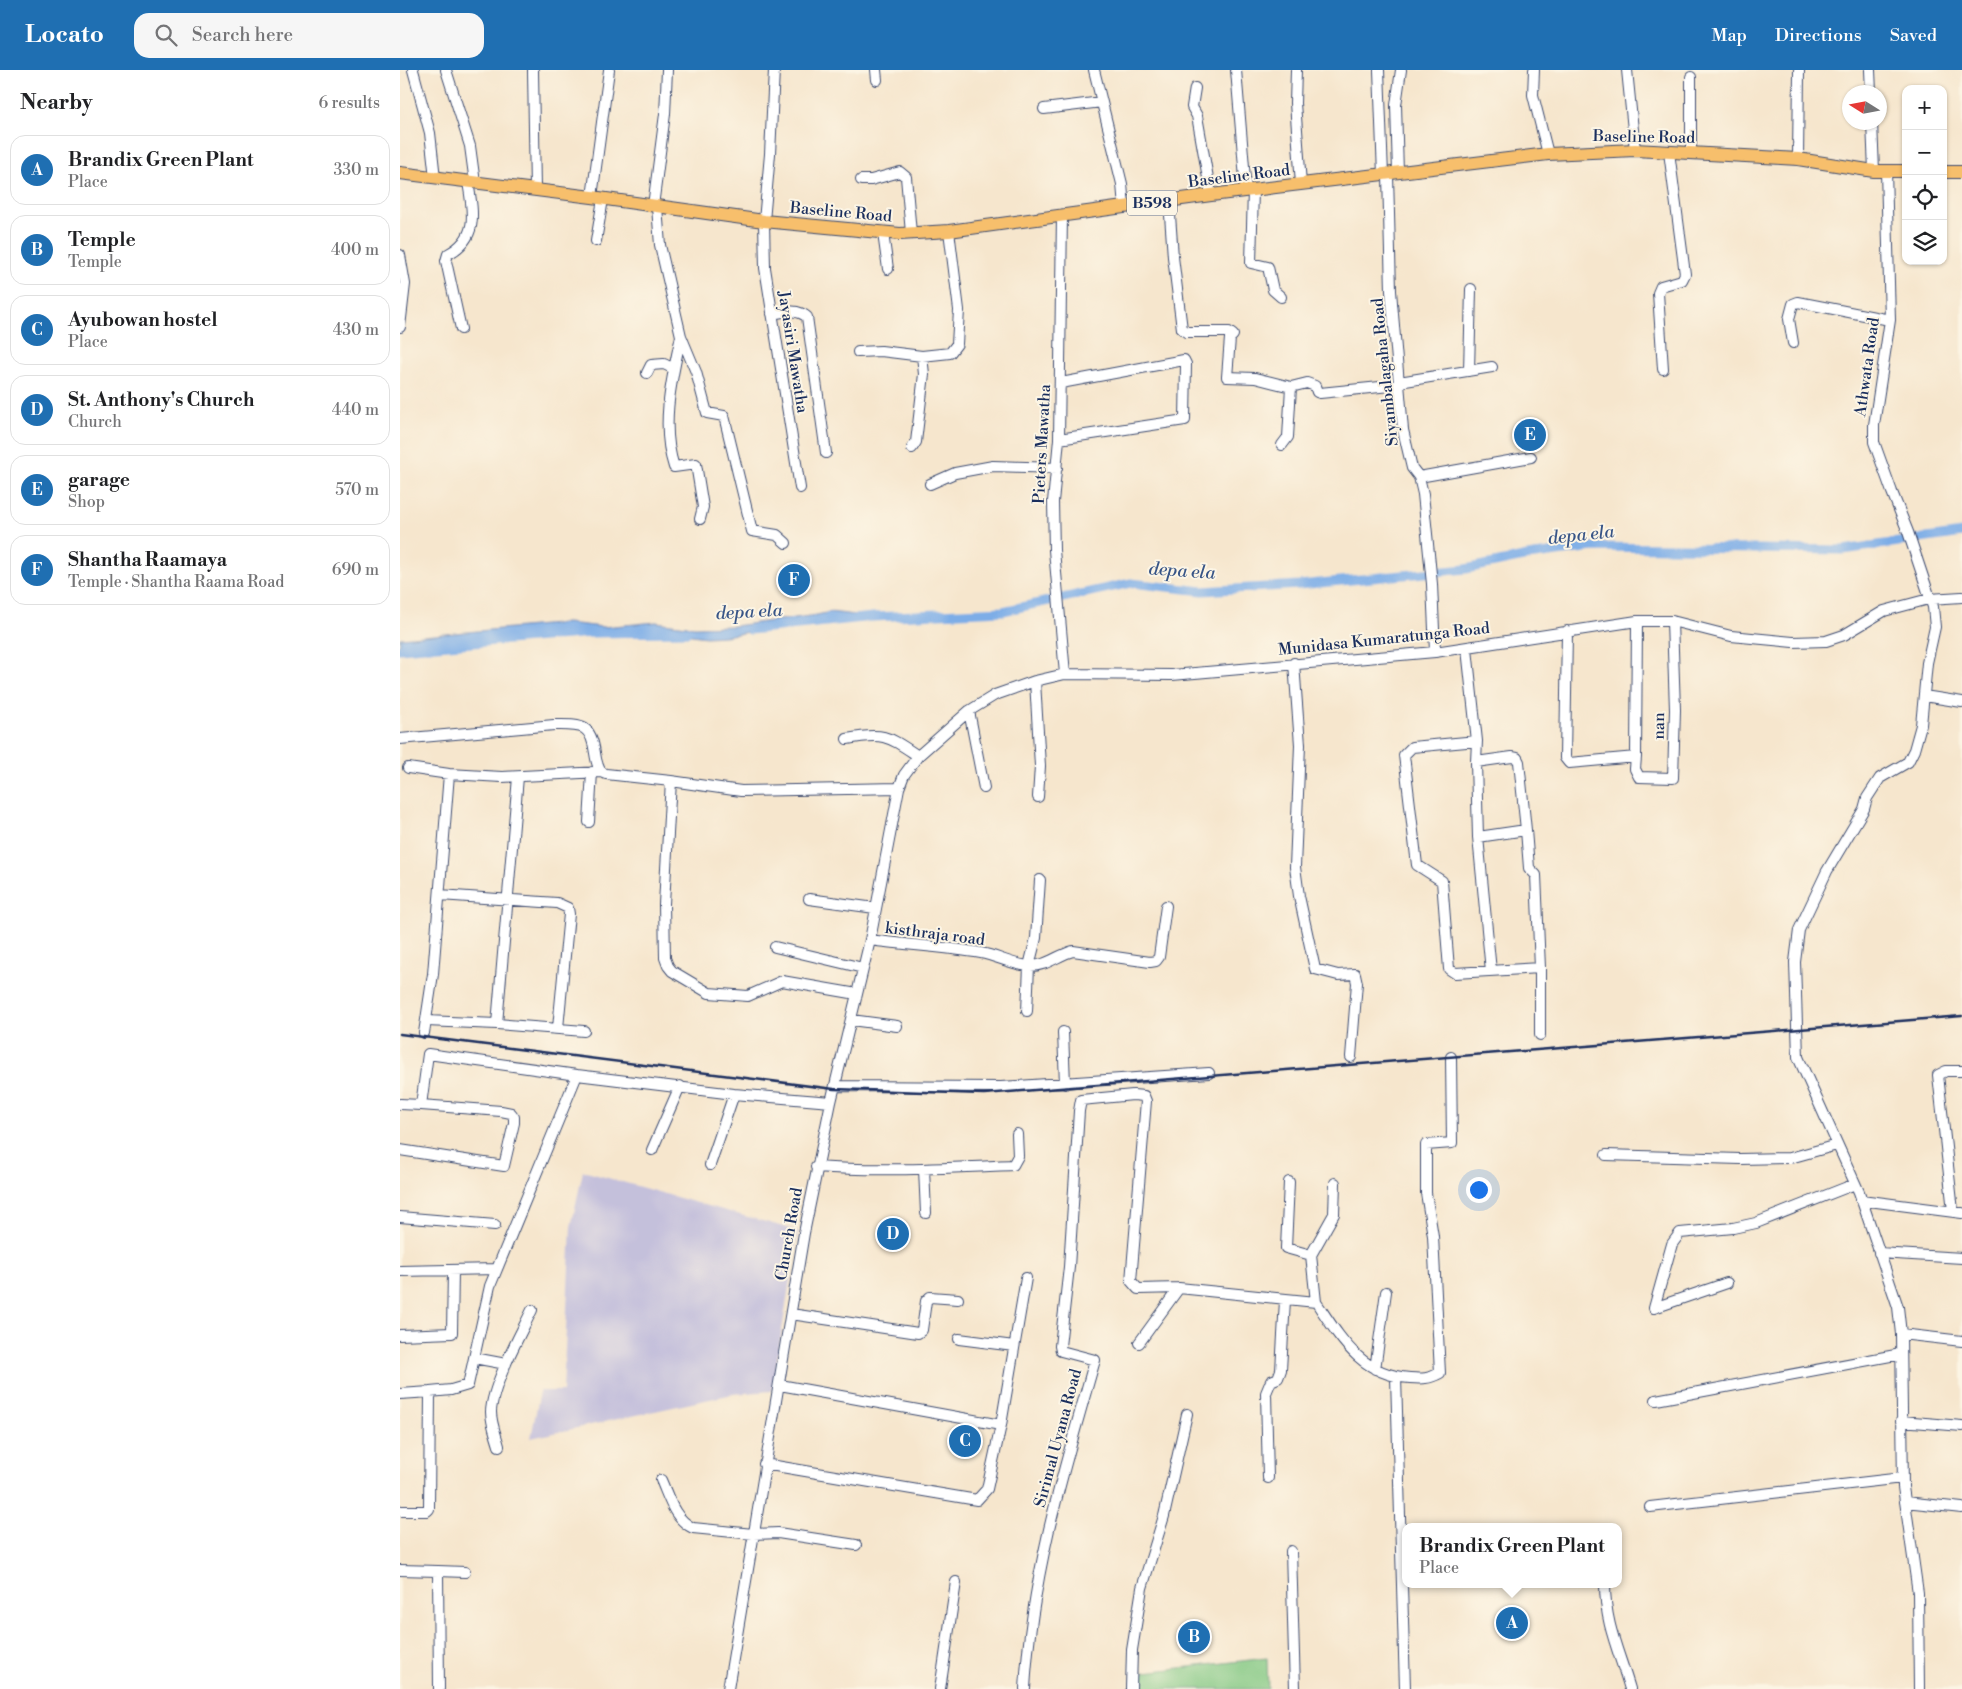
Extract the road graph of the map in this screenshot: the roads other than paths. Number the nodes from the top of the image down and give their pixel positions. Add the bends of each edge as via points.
1 (413, 70) edge
2 (446, 70) edge
3 (533, 70) edge
4 (609, 70) edge
5 (667, 70) edge
6 (774, 70) edge
7 (1094, 70) edge
8 (1236, 70) edge
9 (1296, 70) edge
10 (1379, 70) edge
11 (1402, 70) edge
12 (1534, 70) edge
13 (1627, 70) edge
14 (1799, 70) edge
15 (1870, 70) edge
16 (1691, 77) dead end
17 (1871, 85) edge
18 (1195, 88) dead end
19 (1102, 102) junction
20 (1044, 109) dead end
21 (1873, 130) edge
22 (1635, 150) junction
23 (1669, 152) junction
24 (1691, 153) junction
25 (1548, 154) junction
26 (1798, 159) junction
27 (1880, 171) junction
28 (1902, 171) edge
29 (1947, 172) edge
30 (1962, 172) edge
31 (400, 173) edge
32 (1389, 174) junction
33 (435, 178) junction
34 (861, 180) dead end
35 (472, 183) junction
36 (1301, 184) junction
37 (535, 190) junction
38 (1249, 191) junction
39 (1211, 196) junction
40 (597, 198) junction
41 (1168, 201) junction
42 (655, 206) junction
43 (1124, 207) junction
44 (1062, 215) junction
45 (764, 221) junction
46 (949, 231) junction
47 (883, 233) junction
48 (911, 233) junction
49 (596, 241) dead end
50 (400, 255) edge
51 (888, 269) dead end
52 (1471, 289) dead end
53 (1281, 297) dead end
54 (772, 314) junction
55 (1890, 320) junction
56 (400, 327) edge
57 (461, 329) dead end
58 (681, 336) junction
59 (1793, 343) dead end
60 (858, 352) dead end
61 (922, 356) junction
62 (1492, 367) dead end
63 (674, 369) junction
64 (1663, 369) dead end
65 (1469, 371) junction
66 (647, 373) dead end
67 (1061, 383) junction
68 (1399, 384) junction
69 (1291, 387) junction
70 (1059, 439) junction
71 (1282, 446) dead end
72 (912, 448) dead end
73 (826, 453) dead end
74 (1530, 457) dead end
75 (1057, 468) junction
76 (1418, 477) junction
77 (930, 484) dead end
78 (800, 488) dead end
79 (700, 519) dead end
80 (786, 543) dead end
81 (1962, 597) edge
82 (1929, 599) junction
83 (1637, 621) junction
84 (1672, 622) junction
85 (1567, 631) junction
86 (1467, 648) junction
87 (1435, 652) junction
88 (1294, 663) junction
89 (1066, 674) junction
90 (1035, 681) junction
91 (1924, 696) junction
92 (1962, 702) edge
93 (969, 711) junction
94 (400, 739) edge
95 (847, 739) dead end
96 (1477, 741) junction
97 (918, 756) junction
98 (1636, 757) junction
99 (1476, 762) junction
100 (408, 768) dead end
101 (596, 772) junction
102 (449, 774) junction
103 (518, 777) junction
104 (671, 781) junction
105 (898, 788) junction
106 (984, 788) dead end
107 (1038, 797) dead end
108 (589, 822) dead end
109 (1526, 830) junction
110 (1478, 837) junction
111 (1040, 880) dead end
112 (440, 895) junction
113 (809, 899) dead end
114 (507, 900) junction
115 (1166, 906) dead end
116 (875, 908) junction
117 (870, 940) junction
118 (775, 947) dead end
119 (1029, 966) junction
120 (863, 968) junction
121 (1540, 968) junction
122 (1491, 971) junction
123 (857, 994) junction
124 (1027, 1011) dead end
125 (851, 1020) junction
126 (426, 1021) junction
127 (497, 1024) junction
128 (897, 1026) dead end
129 (558, 1028) junction
130 (584, 1031) dead end
131 (1063, 1032) dead end
132 (424, 1033) dead end
133 (1540, 1035) dead end
134 (1350, 1057) dead end
135 (1451, 1057) dead end
136 (1962, 1071) edge
137 (1209, 1073) dead end
138 (577, 1075) junction
139 (1065, 1084) junction
140 (680, 1086) junction
141 (835, 1086) junction
142 (734, 1094) junction
143 (831, 1102) junction
144 (400, 1104) edge
145 (421, 1105) junction
146 (1017, 1134) dead end
147 (1838, 1145) junction
148 (400, 1150) edge
149 (652, 1150) dead end
150 (1606, 1155) dead end
151 (710, 1165) dead end
152 (816, 1167) junction
153 (924, 1169) junction
154 (1289, 1182) dead end
155 (1335, 1183) dead end
156 (1855, 1184) junction
157 (1861, 1200) junction
158 (1958, 1212) edge
159 (926, 1213) dead end
160 (400, 1217) edge
161 (495, 1225) dead end
162 (1880, 1253) junction
163 (1311, 1255) junction
164 (1962, 1258) edge
165 (497, 1269) junction
166 (453, 1270) junction
167 (400, 1271) edge
168 (1026, 1278) dead end
169 (1727, 1283) dead end
170 (1178, 1288) junction
171 (1386, 1292) dead end
172 (958, 1298) dead end
173 (1284, 1300) junction
174 (1316, 1302) junction
175 (532, 1310) dead end
176 (791, 1314) junction
177 (1901, 1334) junction
178 (400, 1335) edge
179 (959, 1338) dead end
180 (1962, 1341) edge
181 (1139, 1343) dead end
182 (1014, 1346) junction
183 (1901, 1354) junction
184 (474, 1358) junction
185 (506, 1364) junction
186 (1375, 1369) junction
187 (1396, 1377) junction
188 (780, 1385) junction
189 (430, 1392) junction
190 (400, 1394) edge
191 (1656, 1400) dead end
192 (1186, 1414) dead end
193 (1901, 1421) junction
194 (1001, 1424) junction
195 (1962, 1426) edge
196 (499, 1446) dead end
197 (764, 1464) junction
198 (1268, 1478) dead end
199 (1902, 1478) junction
200 (661, 1480) dead end
201 (1905, 1502) junction
202 (1650, 1507) dead end
203 (1962, 1508) edge
204 (400, 1511) edge
205 (753, 1534) junction
206 (856, 1545) dead end
207 (1291, 1551) dead end
208 (400, 1570) edge
209 (438, 1571) junction
210 (465, 1572) dead end
211 (956, 1582) dead end
212 (1402, 1585) edge
213 (1402, 1588) edge
214 (1605, 1588) edge
215 (439, 1689) edge
216 (728, 1689) edge
217 (940, 1689) edge
218 (1025, 1689) edge
219 (1131, 1689) edge
220 (1295, 1689) edge
221 (1405, 1689) edge
222 (1630, 1689) edge
223 (1919, 1689) edge

1 - 33 street via 430,133
2 - 35 street via 470,146
3 - 37 street
4 - 40 street
5 - 42 street
6 - 45 street, Jayasiri Mawatha
7 - 19 street
8 - 38 street
9 - 36 street
10 - 32 street
11 - 32 street
12 - 25 street via 1533,95
13 - 22 street
14 - 26 street
15 - 17 street
16 - 24 street
18 - 39 street via 1192,107 1197,116
19 - 20 street
19 - 43 street via 1122,184
21 - 27 street, Athwata Road
22 - 23 main road, Baseline Road / B598
22 - 25 main road, Baseline Road / B598
23 - 24 main road, Baseline Road / B598
23 - 64 street via 1685,274 1682,280 1661,286 1658,293
24 - 26 main road, Baseline Road / B598
25 - 32 main road, Baseline Road / B598
26 - 27 main road, Baseline Road / B598
27 - 28 main road, Baseline Road / B598
27 - 55 street, Athwata Road
29 - 30 main road
31 - 33 main road, Baseline Road / B598
32 - 36 main road, Baseline Road / B598
32 - 68 street, Siyambalagaha Road via 1391,291
33 - 35 main road, Baseline Road / B598
34 - 48 street via 900,172 906,177
35 - 37 main road, Baseline Road / B598
35 - 57 street via 473,213 468,234 460,248 448,254 446,261
36 - 38 main road, Baseline Road / B598
37 - 40 main road, Baseline Road / B598
38 - 39 main road, Baseline Road / B598
38 - 53 street via 1251,263 1268,267 1273,290
39 - 41 main road, Baseline Road / B598
40 - 42 main road, Baseline Road / B598
40 - 49 street
41 - 43 main road, Baseline Road / B598
41 - 69 street via 1182,329 1186,332 1229,332 1233,335 1230,338 1227,377 1255,378
42 - 45 main road, Baseline Road / B598
42 - 58 street via 660,245
43 - 44 main road, Baseline Road / B598
44 - 46 main road, Baseline Road / B598
44 - 67 street, Pieters Mawatha
45 - 47 main road, Baseline Road / B598
45 - 54 street, Jayasiri Mawatha via 765,268
46 - 48 main road, Baseline Road / B598
46 - 61 street via 958,310 957,344 950,354
47 - 48 main road, Baseline Road / B598
47 - 51 street
50 - 56 street via 405,284
52 - 65 street
54 - 73 street via 801,312 807,317
54 - 78 street, Jayasiri Mawatha
55 - 59 street via 1798,302 1792,304 1789,319
55 - 82 street, Athwata Road via 1874,442
58 - 63 street
58 - 80 street via 696,372 707,413 724,416 752,531 777,534
60 - 61 street
61 - 72 street via 924,374 916,442
62 - 65 street
63 - 66 street via 664,364 651,365
63 - 79 street via 666,432 669,453 674,467 696,464 703,507
65 - 68 street
67 - 70 street, Pieters Mawatha
67 - 70 street via 1184,360 1186,364 1185,420
68 - 69 street via 1320,393 1316,386 1307,383
68 - 76 street, Siyambalagaha Road via 1403,430 1412,468
69 - 71 street via 1288,437
70 - 75 street, Pieters Mawatha
74 - 76 street
75 - 77 street via 993,466 955,473
75 - 89 street, Pieters Mawatha via 1053,502 1054,550
76 - 87 street, Siyambalagaha Road via 1423,494 1432,584
81 - 82 street, Munidasa Kumaratunga Road
82 - 84 street, Munidasa Kumaratunga Road via 1884,611 1844,635 1826,641 1793,642 1731,636
82 - 91 street, Athwata Road via 1935,627
83 - 84 street, Munidasa Kumaratunga Road
83 - 85 street, Munidasa Kumaratunga Road
83 - 98 street
84 - 98 street, nan via 1673,778 1639,777 1635,768
85 - 86 street, Munidasa Kumaratunga Road
85 - 98 street via 1565,758 1569,763
86 - 87 street, Munidasa Kumaratunga Road
86 - 96 street
87 - 88 street, Munidasa Kumaratunga Road
88 - 89 street, Munidasa Kumaratunga Road via 1172,675
88 - 134 street via 1300,745 1295,867 1299,896 1315,969 1338,975 1354,974 1357,983
89 - 90 street, Munidasa Kumaratunga Road
90 - 93 street, Munidasa Kumaratunga Road via 995,695
90 - 107 street via 1040,766
91 - 92 street
91 - 147 street, Athwata Road via 1921,725 1908,762 1880,778 1867,798 1799,930 1796,962 1798,1057
93 - 97 street, Munidasa Kumaratunga Road
93 - 106 street
94 - 101 street via 554,725 579,726 593,739
95 - 97 street via 869,735 886,737
96 - 99 street
96 - 122 street via 1412,747 1404,755 1417,865 1442,881 1449,969 1455,972
97 - 105 street, Munidasa Kumaratunga Road
99 - 109 street via 1517,758
99 - 110 street
100 - 102 street
101 - 103 street
101 - 104 street
101 - 108 street
102 - 103 street
102 - 112 street
103 - 114 street
104 - 105 street via 741,791
104 - 123 street via 664,904 668,966 709,993 748,996 782,981
105 - 116 street, Church Road
109 - 110 street
109 - 121 street via 1529,868 1536,875
110 - 122 street
111 - 119 street via 1036,938
112 - 114 street
112 - 126 street
113 - 116 street
114 - 127 street
114 - 129 street via 557,903 568,908
115 - 119 street via 1156,961 1073,951
116 - 117 street, Church Road
117 - 119 street, kisthraja road via 962,950
117 - 120 street, Church Road
118 - 120 street
119 - 124 street
120 - 123 street, Church Road
121 - 122 street
121 - 133 street
123 - 125 street, Church Road
125 - 128 street
125 - 141 street, Church Road
126 - 127 street
126 - 132 street
127 - 129 street
129 - 130 street
131 - 139 street
135 - 187 street via 1452,1143 1426,1145 1425,1163 1433,1236 1440,1373 1428,1379
136 - 158 street via 1946,1070 1938,1075
137 - 139 street
138 - 140 street
138 - 145 street via 428,1054
138 - 165 street
139 - 141 street
140 - 142 street
140 - 149 street
141 - 143 street, Church Road
142 - 143 street
142 - 151 street
143 - 152 street, Church Road
144 - 145 street
145 - 148 street via 511,1114 514,1123 504,1166
146 - 153 street via 1018,1156 1014,1165
147 - 150 street via 1790,1158
147 - 156 street, Athwata Road
152 - 153 street
152 - 176 street, Church Road
153 - 159 street
154 - 163 street via 1286,1248
155 - 163 street via 1334,1214
156 - 157 street, Athwata Road
156 - 169 street via 1756,1224 1680,1233 1672,1244 1654,1308
157 - 158 street
157 - 162 street, Athwata Road
160 - 161 street
162 - 164 street
162 - 177 street, Athwata Road via 1898,1307
163 - 174 street
165 - 166 street
165 - 184 street via 490,1286
166 - 167 street
166 - 178 street via 452,1333
168 - 182 street
170 - 173 street
170 - 181 street
170 - 218 street, Sirimal Uyana Road via 1138,1288 1131,1281 1144,1096 1081,1100 1060,1346 1061,1352 1095,1360 1056,1495 1036,1588
171 - 186 street
172 - 176 street via 930,1296 926,1301 922,1330 918,1333
173 - 174 street
173 - 198 street via 1281,1370 1266,1393
174 - 186 street via 1340,1337
175 - 185 street
176 - 188 street, Church Road
177 - 180 street
177 - 183 street, Athwata Road
179 - 182 street
182 - 194 street
183 - 191 street
183 - 193 street, Athwata Road
184 - 185 street
184 - 189 street via 468,1384
185 - 196 street via 491,1412
186 - 187 street
187 - 212 street
188 - 194 street
188 - 197 street, Church Road
189 - 190 street
189 - 204 street via 430,1509
192 - 219 street via 1164,1516 1142,1588 1132,1650
193 - 195 street
193 - 199 street, Athwata Road
194 - 197 street via 987,1489 977,1500
197 - 205 street, Church Road
199 - 201 street, Athwata Road
199 - 202 street
200 - 205 street via 678,1518 684,1524 693,1528
201 - 203 street
201 - 223 street, Athwata Road via 1918,1593
205 - 206 street via 778,1533
205 - 216 street, Church Road
207 - 220 street
208 - 209 street
209 - 210 street
209 - 215 street
211 - 217 street
213 - 221 street
214 - 222 street via 1605,1605 1612,1635

